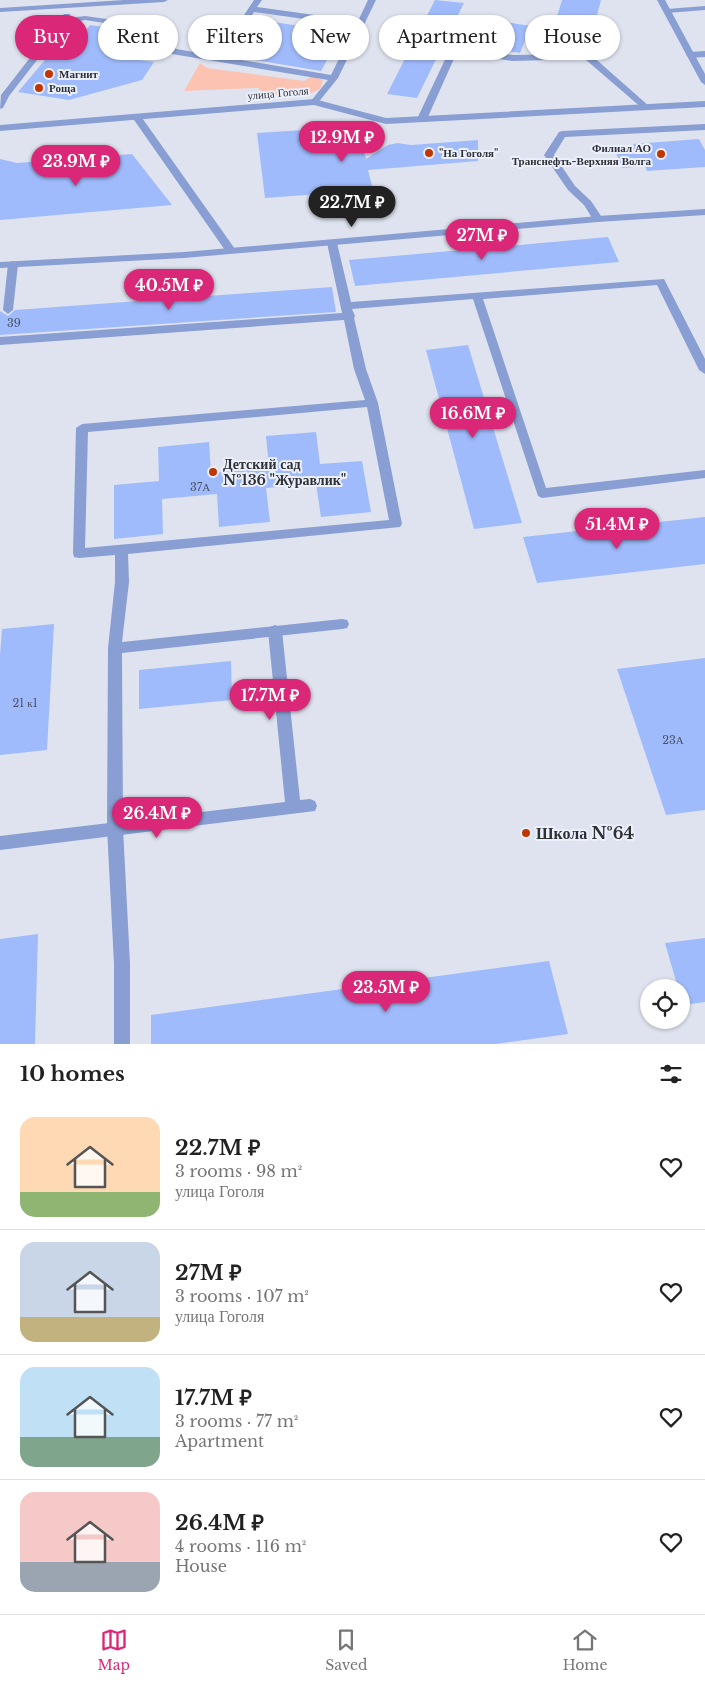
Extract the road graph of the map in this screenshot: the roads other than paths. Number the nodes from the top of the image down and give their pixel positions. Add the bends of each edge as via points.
1 (164, 0) edge
2 (258, 0) edge
3 (372, 0) edge
4 (661, 0) edge
5 (141, 1) edge
6 (74, 6) junction
7 (705, 8) edge
8 (252, 9) junction
9 (0, 10) edge
10 (667, 11) junction
11 (67, 15) edge
12 (248, 15) edge
13 (296, 15) edge
14 (365, 15) edge
15 (88, 18) edge
16 (188, 54) edge
17 (705, 54) edge
18 (690, 55) junction
19 (33, 60) edge
20 (219, 60) edge
21 (343, 60) edge
22 (334, 78) junction
23 (705, 82) edge
24 (314, 102) junction
25 (705, 104) edge
26 (0, 106) edge
27 (646, 107) junction
28 (137, 117) junction
29 (422, 119) junction
30 (705, 127) edge
31 (0, 128) edge
32 (705, 212) edge
33 (598, 219) junction
34 (332, 243) junction
35 (231, 251) junction
36 (13, 264) junction
37 (0, 265) edge
38 (477, 296) junction
39 (8, 310) dead end
40 (349, 310) junction
41 (3, 339) edge
42 (705, 370) edge
43 (372, 403) junction
44 (705, 474) edge
45 (121, 550) junction
46 (342, 624) dead end
47 (275, 631) junction
48 (115, 648) junction
49 (310, 806) dead end
50 (293, 808) junction
51 (115, 828) junction
52 (0, 843) edge
53 (122, 1044) edge

1 - 5 street
2 - 8 street
3 - 14 street
4 - 10 street
5 - 6 street
6 - 9 street
6 - 11 street
7 - 10 street
8 - 12 street
8 - 13 street
10 - 18 street
15 - 16 street via 169,30 172,51
17 - 18 street
18 - 23 street
19 - 26 street
20 - 22 street
21 - 22 street
22 - 24 street
24 - 28 street, улица Гоголя
24 - 29 street, улица Гоголя via 386,121
25 - 27 street, улица Гоголя
27 - 29 street, улица Гоголя
27 - 29 street via 587,56 512,58 454,49
28 - 31 street, улица Гоголя
28 - 35 street
30 - 33 street via 562,134 549,155 571,188 588,203
32 - 33 street
33 - 34 street
34 - 35 street
34 - 40 street
35 - 36 street
36 - 37 street
36 - 39 street
38 - 40 street
38 - 42 street via 660,281
38 - 44 street via 542,493
40 - 41 street
40 - 43 street via 360,369
43 - 45 street via 396,524
43 - 45 street via 82,428 79,553
45 - 48 street via 122,582
46 - 47 street
47 - 48 street
47 - 50 street
48 - 51 street
49 - 50 street
50 - 51 street
51 - 52 street
51 - 53 street via 122,964

